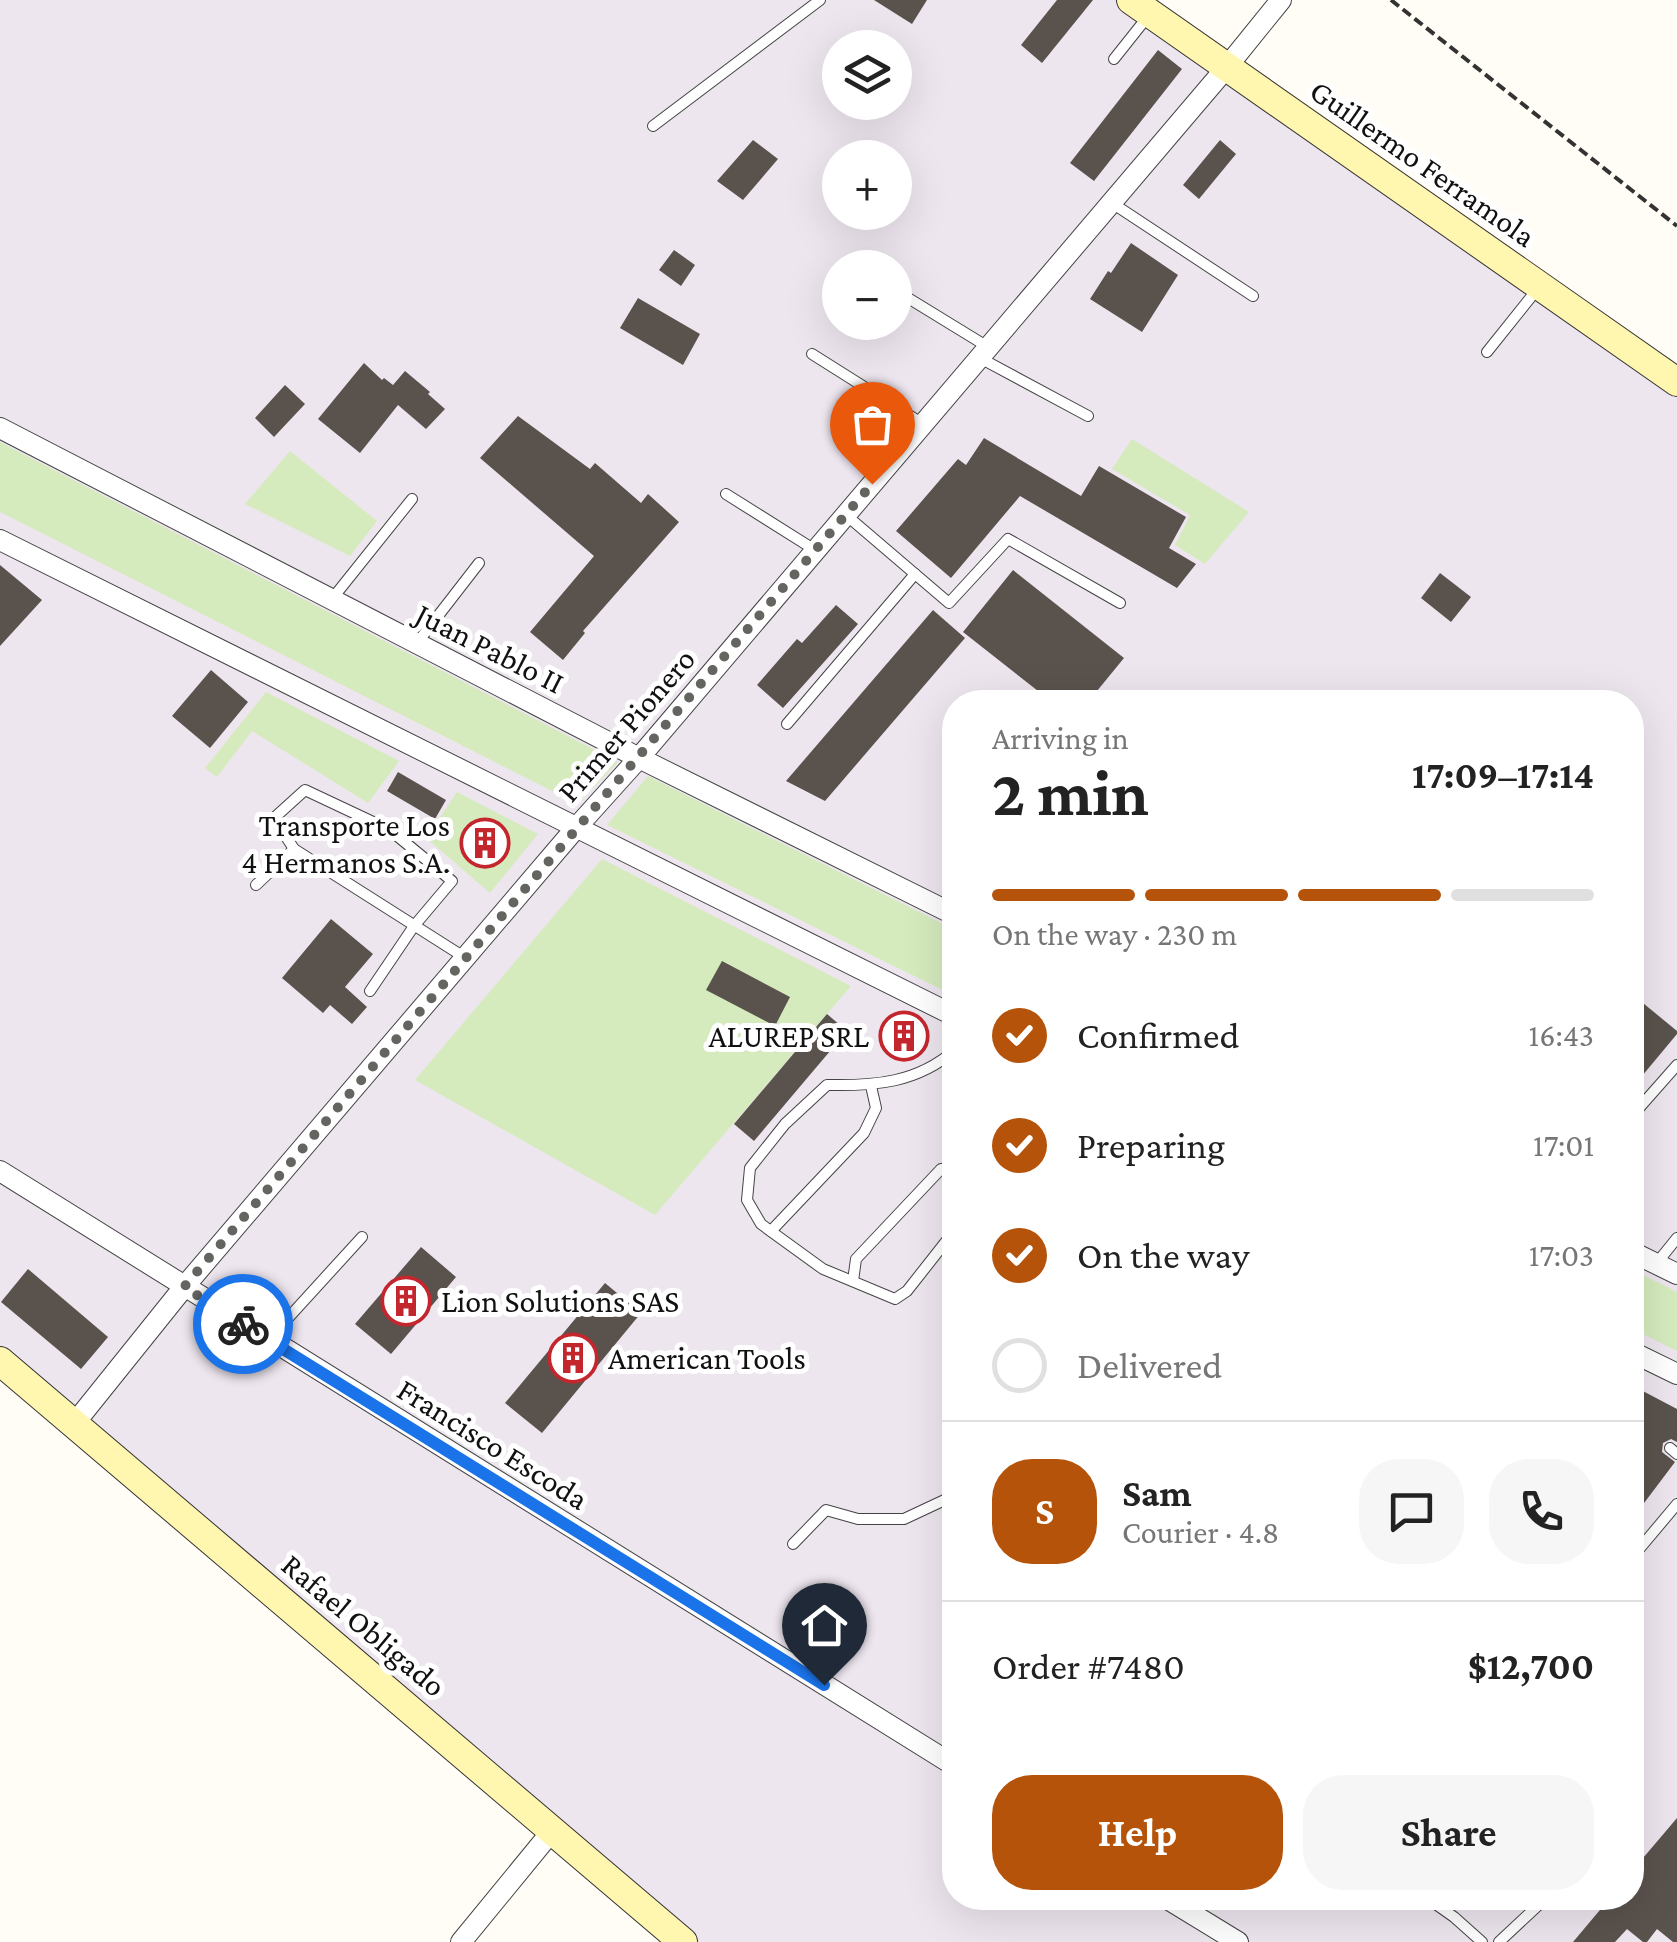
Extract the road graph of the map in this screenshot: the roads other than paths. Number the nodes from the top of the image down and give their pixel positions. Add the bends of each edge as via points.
1 (820, 0) edge
2 (1281, 0) edge
3 (1140, 7) edge
4 (1114, 60) dead end
5 (1226, 68) junction
6 (653, 126) dead end
7 (1112, 202) junction
8 (1540, 286) junction
9 (1253, 296) dead end
10 (912, 302) edge
11 (1486, 352) dead end
12 (984, 353) junction
13 (812, 354) dead end
14 (1677, 382) edge
15 (1088, 416) dead end
16 (924, 424) junction
17 (0, 428) edge
18 (726, 494) dead end
19 (412, 499) dead end
20 (846, 515) junction
21 (0, 540) edge
22 (816, 550) junction
23 (479, 563) dead end
24 (915, 574) junction
25 (332, 600) junction
26 (1120, 602) dead end
27 (416, 644) junction
28 (788, 724) dead end
29 (639, 758) junction
30 (575, 829) junction
31 (294, 849) junction
32 (256, 885) dead end
33 (942, 909) edge
34 (414, 926) junction
35 (465, 958) junction
36 (370, 991) dead end
37 (942, 1010) edge
38 (942, 1060) edge
39 (1677, 1066) edge
40 (871, 1086) junction
41 (1644, 1103) edge
42 (942, 1169) edge
43 (0, 1171) edge
44 (771, 1231) junction
45 (362, 1236) dead end
46 (1677, 1238) edge
47 (942, 1247) edge
48 (1644, 1258) edge
49 (1656, 1264) junction
50 (1677, 1274) edge
51 (853, 1281) junction
52 (184, 1287) junction
53 (268, 1339) junction
54 (1644, 1358) edge
55 (0, 1361) edge
56 (1677, 1374) edge
57 (74, 1424) junction
58 (942, 1502) edge
59 (1677, 1504) edge
60 (1644, 1543) edge
61 (792, 1544) dead end
62 (942, 1758) edge
63 (552, 1831) junction
64 (1186, 1910) edge
65 (1444, 1910) edge
66 (1533, 1910) edge
67 (461, 1942) edge
68 (682, 1942) edge
69 (1238, 1942) edge
70 (1482, 1942) edge
71 (1499, 1942) edge

1 - 6 lane
2 - 5 street, Primer Pionero
3 - 4 lane
3 - 5 street, Guillermo Ferramola
5 - 7 street, Primer Pionero
5 - 8 street, Guillermo Ferramola
7 - 9 lane
7 - 12 street, Primer Pionero
8 - 11 lane
8 - 14 street, Guillermo Ferramola
10 - 12 lane
12 - 15 lane
12 - 16 street, Primer Pionero
13 - 16 lane
16 - 20 street, Primer Pionero
17 - 25 street, Juan Pablo II
18 - 22 lane
19 - 25 lane
20 - 22 street, Primer Pionero
20 - 24 lane
21 - 30 street
22 - 29 street, Primer Pionero
23 - 27 lane
24 - 26 lane via 949,603 1008,538
24 - 28 lane
25 - 27 street, Juan Pablo II
27 - 29 street, Juan Pablo II
29 - 30 street, Primer Pionero
29 - 33 street, Juan Pablo II
30 - 35 street, Primer Pionero
30 - 37 street
31 - 32 lane
31 - 34 lane
31 - 34 lane via 274,818 305,790 390,830 452,881
34 - 35 lane
34 - 36 lane
35 - 52 street, Primer Pionero
38 - 40 lane via 926,1072
39 - 41 lane
40 - 44 lane via 876,1108 864,1133
40 - 44 lane via 827,1085 750,1168 748,1200
42 - 51 lane via 856,1259
43 - 52 street, Francisco Escoda
44 - 51 lane via 823,1269
45 - 53 lane
46 - 49 lane
47 - 51 lane via 895,1299
48 - 49 street
49 - 50 street
52 - 53 street, Francisco Escoda
52 - 57 street, Primer Pionero
53 - 62 street, Francisco Escoda
54 - 56 street
55 - 57 street, Rafael Obligado
57 - 63 street, Rafael Obligado
58 - 61 lane via 904,1520 826,1510
59 - 60 lane
63 - 67 street
63 - 68 street, Rafael Obligado
64 - 69 street
65 - 70 lane
66 - 71 lane

